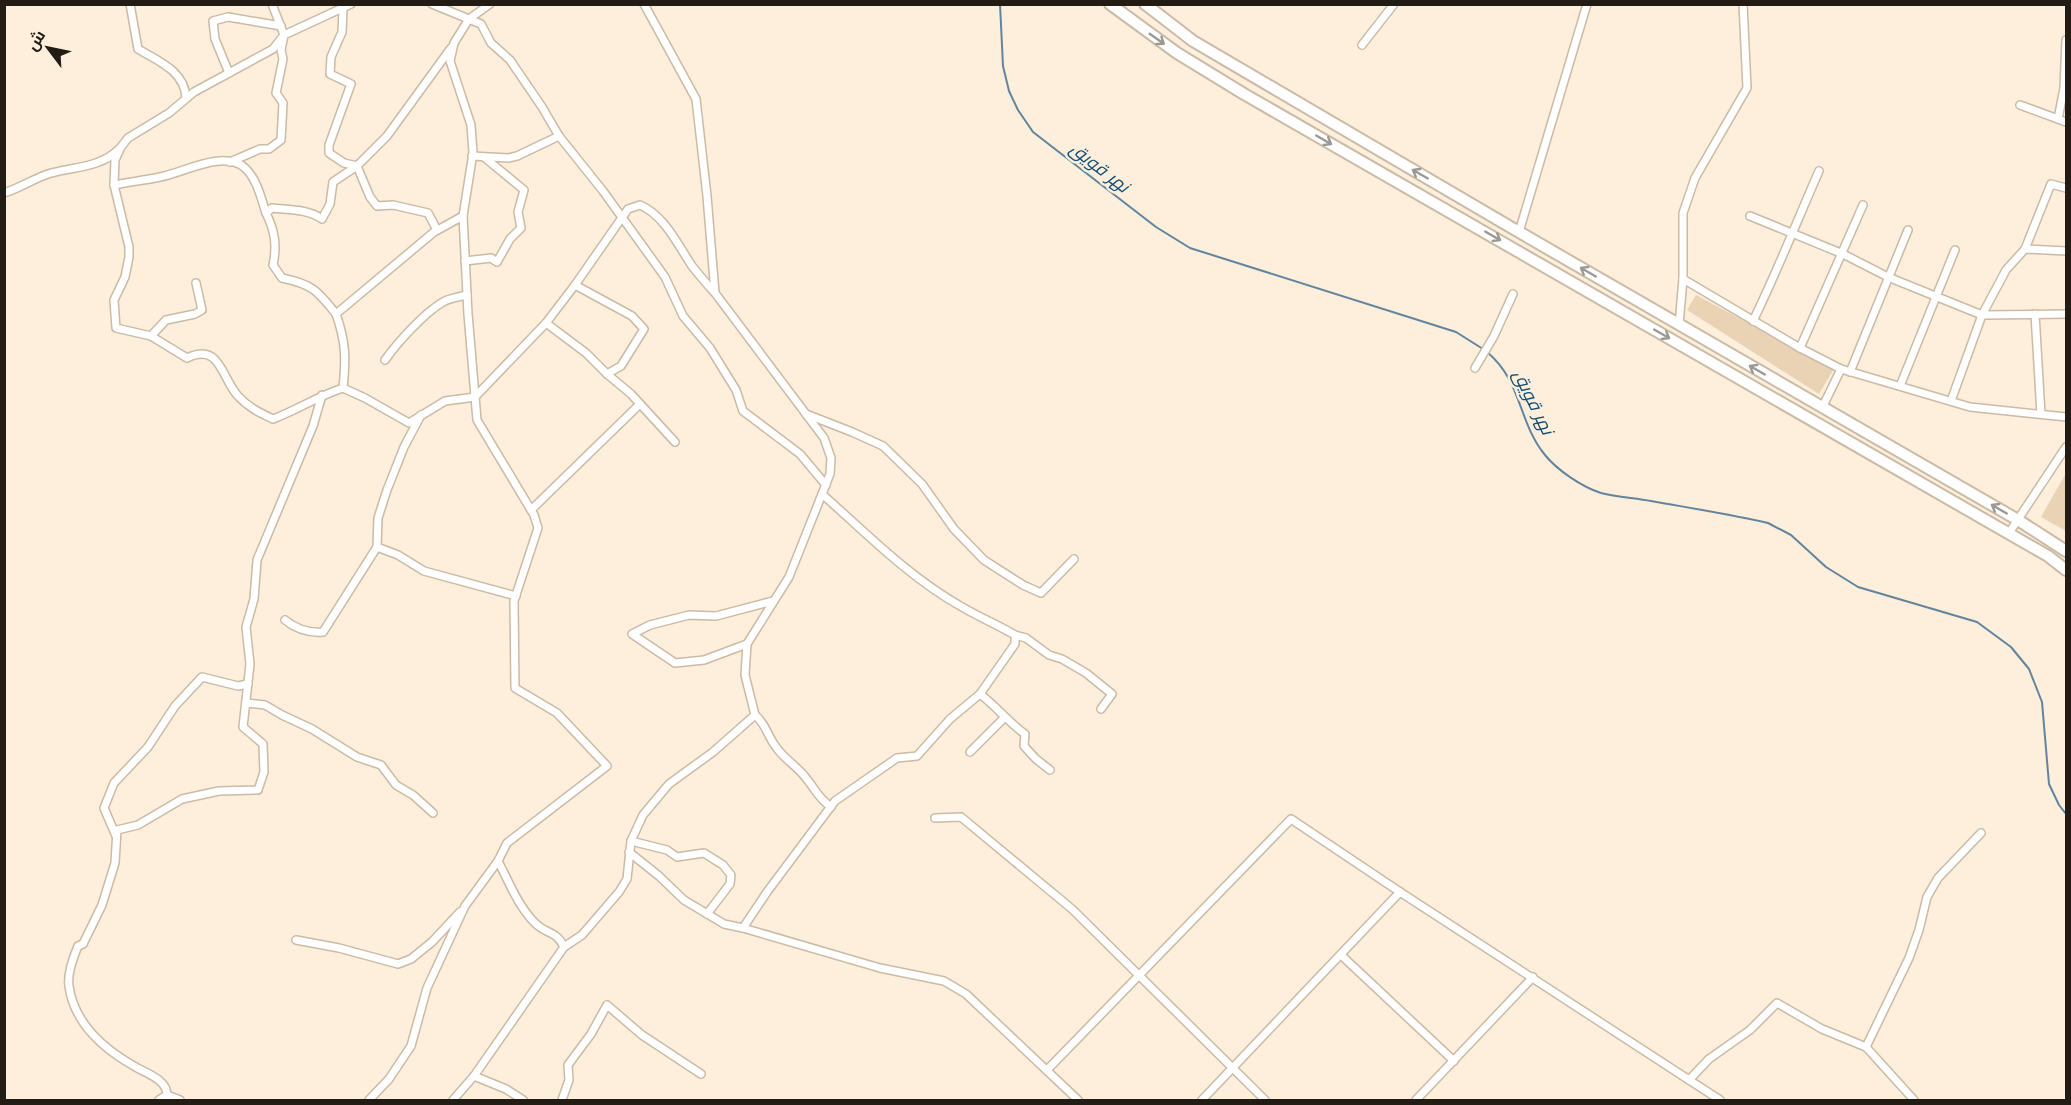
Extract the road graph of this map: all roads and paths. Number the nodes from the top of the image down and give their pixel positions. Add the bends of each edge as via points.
1 (130, 4) edge
2 (272, 4) edge
3 (351, 4) edge
4 (432, 4) edge
5 (490, 4) edge
6 (644, 4) edge
7 (1110, 4) edge
8 (1145, 4) edge
9 (1394, 4) edge
10 (1587, 4) edge
11 (1743, 4) edge
12 (343, 9) junction
13 (469, 19) junction
14 (280, 26) junction
15 (284, 35) junction
16 (2067, 40) edge
17 (454, 43) junction
18 (1362, 45) dead end
19 (229, 73) junction
20 (2065, 82) edge
21 (186, 98) junction
22 (2020, 105) dead end
23 (2058, 119) junction
24 (2067, 122) edge
25 (559, 136) junction
26 (121, 147) junction
27 (472, 156) junction
28 (483, 156) junction
29 (230, 162) junction
30 (357, 166) junction
31 (1819, 171) dead end
32 (114, 184) junction
33 (2067, 188) edge
34 (4, 193) edge
35 (1863, 205) dead end
36 (267, 213) junction
37 (463, 216) junction
38 (1750, 216) dead end
39 (622, 217) junction
40 (437, 230) junction
41 (1908, 230) dead end
42 (1519, 232) junction
43 (1791, 233) junction
44 (2025, 249) junction
45 (1955, 250) dead end
46 (2067, 251) edge
47 (1843, 254) junction
48 (465, 261) junction
49 (1888, 277) junction
50 (1683, 279) junction
51 (196, 283) dead end
52 (575, 285) junction
53 (715, 293) junction
54 (1513, 294) dead end
55 (466, 295) junction
56 (1936, 297) junction
57 (336, 314) junction
58 (2035, 314) junction
59 (2067, 314) edge
60 (1982, 315) junction
61 (1753, 321) junction
62 (546, 323) junction
63 (1679, 325) junction
64 (151, 336) junction
65 (1800, 348) junction
66 (385, 360) dead end
67 (1475, 368) dead end
68 (1841, 369) junction
69 (1850, 372) junction
70 (607, 374) junction
71 (1783, 385) junction
72 (1900, 386) junction
73 (343, 388) junction
74 (322, 395) junction
75 (475, 397) junction
76 (1775, 399) junction
77 (1951, 401) junction
78 (640, 404) junction
79 (1822, 408) junction
80 (806, 414) junction
81 (2041, 414) junction
82 (421, 415) junction
83 (2067, 417) edge
84 (675, 442) dead end
85 (2067, 447) edge
86 (826, 484) junction
87 (822, 494) junction
88 (531, 510) junction
89 (2018, 520) junction
90 (2009, 533) junction
91 (376, 547) junction
92 (2067, 551) edge
93 (1074, 560) dead end
94 (2067, 570) edge
95 (516, 596) junction
96 (774, 600) junction
97 (285, 620) dead end
98 (1015, 635) junction
99 (747, 644) junction
100 (248, 684) junction
101 (980, 694) junction
102 (246, 703) junction
103 (1101, 709) dead end
104 (755, 715) junction
105 (1004, 718) junction
106 (970, 752) dead end
107 (1050, 770) dead end
108 (831, 807) junction
109 (433, 813) dead end
110 (935, 818) dead end
111 (1981, 833) dead end
112 (116, 836) junction
113 (631, 841) junction
114 (629, 852) junction
115 (498, 861) junction
116 (1400, 892) junction
117 (465, 906) junction
118 (706, 914) junction
119 (743, 928) junction
120 (296, 940) dead end
121 (564, 947) junction
122 (1341, 955) junction
123 (1139, 975) junction
124 (1533, 977) junction
125 (1866, 1047) junction
126 (1454, 1061) junction
127 (1233, 1068) junction
128 (1047, 1070) junction
129 (701, 1074) dead end
130 (474, 1076) junction
131 (1689, 1080) junction
132 (167, 1095) junction
133 (159, 1101) edge
134 (180, 1101) edge
135 (369, 1101) edge
136 (453, 1101) edge
137 (523, 1101) edge
138 (562, 1101) edge
139 (1078, 1101) edge
140 (1202, 1101) edge
141 (1265, 1101) edge
142 (1416, 1101) edge
143 (1720, 1101) edge
144 (1914, 1101) edge

1 - 21 street via 138,49 174,71 186,89
2 - 14 street
3 - 12 street
4 - 13 street
5 - 13 street
6 - 53 street via 696,99
7 -> 76 main road via 1177,53 1244,94
42 -> 8 main road via 1193,41
9 - 18 street
10 - 42 street
11 - 50 street via 1747,88 1695,178 1683,213
12 - 15 street
12 - 30 street via 342,32 331,57 330,74 351,84 329,153
13 - 17 street
13 - 25 street via 481,24 491,43 510,60
14 - 15 street
14 - 19 street via 228,17 213,21 215,39
15 - 19 street via 273,49
15 - 29 street via 276,93 283,103 281,140 269,149
16 - 20 street
17 - 27 street via 450,61 471,125
17 - 30 street via 387,136
19 - 21 street
20 - 23 street
21 - 26 street
22 - 23 street
23 - 24 street
25 - 28 street via 517,156
25 - 39 street
26 - 32 street via 115,160
26 - 34 street via 105,159 46,175
27 - 28 street
27 - 37 street
28 - 48 street via 524,190 518,212 521,228 497,262 491,258
29 - 32 street via 203,163 162,177
29 - 36 street via 243,165 253,177
30 - 36 street via 333,182 330,204 322,219 299,210 272,208
30 - 40 street via 377,206 393,205 428,213
31 - 43 street
32 - 64 street via 129,247 125,278 114,300 116,328
33 - 44 street via 2051,184
35 - 47 street
36 - 57 street via 275,231 273,265 282,278 318,291
37 - 40 street
37 - 48 street
38 - 43 street
39 - 52 street
39 - 53 street via 628,209 640,205 651,209
39 - 86 street via 665,277 683,316 710,348 744,411 800,454
40 - 57 street
41 - 49 street
63 -> 42 main road
43 - 47 street
43 - 61 street
44 - 46 street
44 - 60 street via 2006,270
45 - 56 street
47 - 49 street
47 - 65 street
48 - 55 street
49 - 56 street
49 - 69 street
50 - 61 street
50 - 63 street
51 - 64 street via 202,309 166,320
52 - 62 street
52 - 70 street via 632,316 644,329 621,366
53 - 80 street
54 - 67 street
55 - 66 street via 443,302
55 - 75 street
56 - 60 street
56 - 72 street
57 - 73 street via 346,357
58 - 59 street
58 - 60 street
58 - 81 street
60 - 77 street
61 - 65 street
62 - 70 street
62 - 75 street
71 -> 63 main road
64 - 74 street via 187,358 198,353 214,358 238,396 258,413 273,419
65 - 68 street
68 - 69 street
68 - 79 street
69 - 72 street
70 - 78 street
71 - 76 main road
71 - 79 main road
72 - 77 street
73 - 74 street
73 - 82 street via 409,423
74 - 100 street via 257,560 254,599 246,627
75 - 82 street via 445,401
75 - 88 street via 477,420
76 - 90 main road
77 - 81 street via 1970,407
78 - 84 street
78 - 88 street
89 -> 79 main road
80 - 86 street via 824,438 831,458
80 - 93 street via 883,446 922,484 954,530 984,560 1023,585 1041,593
81 - 83 street
82 - 91 street via 387,490 378,518
85 - 89 street
86 - 87 street
87 - 96 street via 789,577
87 - 98 street via 909,570 961,607
88 - 95 street via 538,528
89 - 90 street
89 - 92 main road
90 - 94 main road
91 - 95 street via 424,571
91 - 97 street via 323,632 312,633
95 - 115 street via 514,688 557,713 606,766 507,843
96 - 99 street
96 - 99 street via 716,616 689,615 632,634 675,663 704,660
98 - 101 street via 1015,644
98 - 103 street via 1086,673 1112,694
99 - 104 street via 745,675
100 - 102 street
100 - 112 street via 238,686 202,677 175,706 148,747 114,783 104,808
101 - 105 street
101 - 108 street via 950,719 917,756 897,758
102 - 109 street via 265,705 357,758 381,765 396,785
102 - 112 street via 243,728 263,744 264,772 258,790 219,791 182,799 138,825 117,830
104 - 108 street via 764,722 782,755
104 - 113 street via 669,784 643,815
105 - 106 street
105 - 107 street via 1025,734 1024,746
108 - 119 street
110 - 123 street via 961,817 1072,909
111 - 125 street via 1938,878 1927,897 1909,958
112 - 132 street via 115,863 102,904 83,944 78,946 69,985 82,1022 93,1035 122,1059 158,1079
113 - 114 street
113 - 118 street via 667,850 677,857 704,853 723,865 731,874 730,884
114 - 118 street
114 - 121 street via 627,879 619,892 582,935
115 - 117 street
115 - 121 street via 537,925 559,936
116 - 122 street
116 - 123 street via 1291,819
116 - 124 street
117 - 120 street via 432,942 398,964
117 - 135 street via 427,988 411,1046
118 - 119 street
119 - 128 street via 880,968 944,981 966,994
121 - 130 street
122 - 126 street
122 - 127 street
123 - 127 street
123 - 128 street
124 - 126 street
124 - 131 street
125 - 131 street via 1822,1029 1777,1003
125 - 144 street
126 - 142 street
127 - 140 street
127 - 141 street
128 - 139 street
129 - 138 street via 642,1035 607,1005 568,1065 569,1080
130 - 136 street
130 - 137 street
131 - 143 street
132 - 133 street
132 - 134 street

